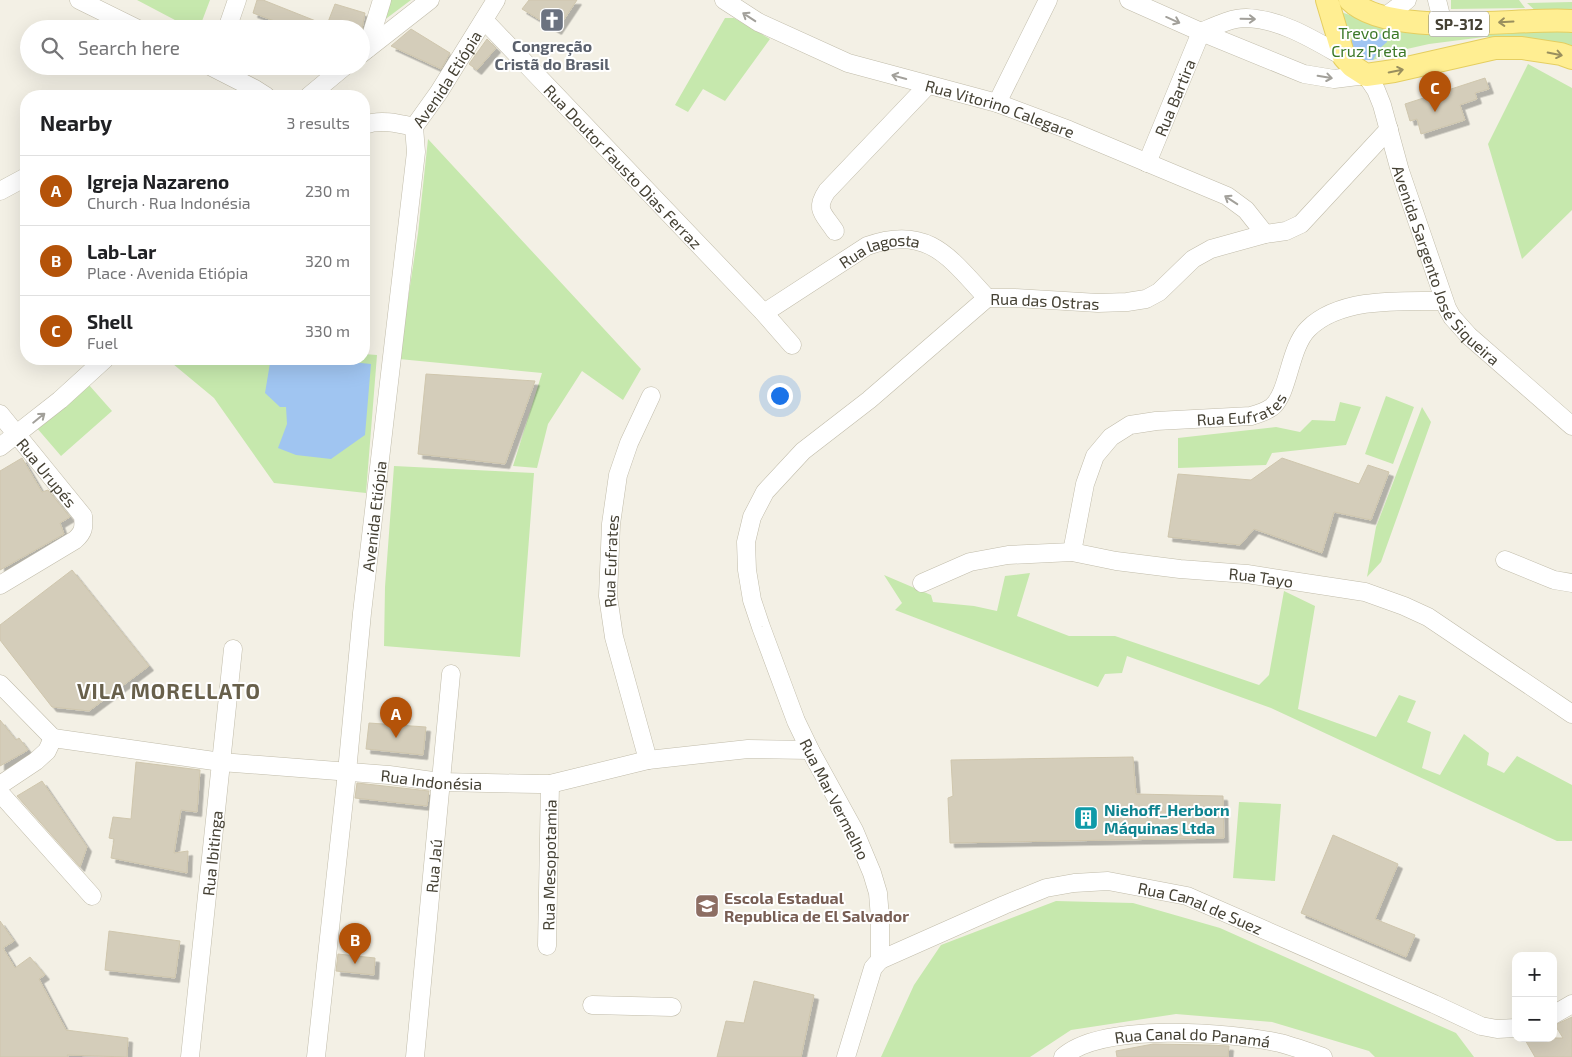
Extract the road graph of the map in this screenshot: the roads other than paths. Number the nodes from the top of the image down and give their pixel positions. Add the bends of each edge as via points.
1 (79, 0) edge
2 (236, 0) edge
3 (382, 0) edge
4 (430, 0) edge
5 (496, 0) edge
6 (724, 0) edge
7 (1048, 0) edge
8 (1129, 0) edge
9 (1327, 0) edge
10 (1350, 0) edge
11 (1406, 0) edge
12 (1437, 0) edge
13 (1386, 16) junction
14 (120, 20) edge
15 (230, 20) edge
16 (484, 20) junction
17 (1572, 21) edge
18 (1443, 24) junction
19 (1201, 32) junction
20 (370, 34) edge
21 (370, 46) edge
22 (1344, 57) junction
23 (1572, 58) edge
24 (228, 75) edge
25 (334, 75) edge
26 (1366, 75) junction
27 (928, 85) junction
28 (257, 90) edge
29 (317, 90) edge
30 (997, 103) junction
31 (370, 124) edge
32 (414, 127) junction
33 (1389, 130) junction
34 (1147, 163) junction
35 (20, 180) edge
36 (0, 192) edge
37 (835, 231) dead end
38 (1265, 234) junction
39 (987, 298) junction
40 (1443, 301) junction
41 (764, 313) junction
42 (792, 345) dead end
43 (98, 365) edge
44 (652, 396) dead end
45 (0, 414) edge
46 (1572, 426) edge
47 (18, 435) junction
48 (0, 447) edge
49 (746, 542) joint
50 (1072, 552) junction
51 (1505, 560) dead end
52 (922, 583) dead end
53 (1572, 583) edge
54 (0, 584) edge
55 (233, 649) dead end
56 (451, 674) dead end
57 (0, 684) edge
58 (1572, 714) edge
59 (53, 738) junction
60 (810, 750) junction
61 (648, 760) junction
62 (221, 762) junction
63 (347, 772) junction
64 (440, 782) junction
65 (550, 784) junction
66 (0, 785) edge
67 (0, 793) edge
68 (92, 896) dead end
69 (546, 946) dead end
70 (880, 960) junction
71 (1572, 1004) edge
72 (592, 1005) dead end
73 (672, 1007) dead end
74 (1557, 1013) edge
75 (1512, 1028) edge
76 (194, 1057) edge
77 (316, 1057) edge
78 (415, 1057) edge
79 (846, 1057) edge
80 (1064, 1057) edge
81 (1324, 1057) edge

1 - 14 street
2 - 15 street
3 - 20 street
4 - 21 street
5 - 16 street, Avenida Etiópia
27 -> 6 street, Rua Vitorino Calegare via 848,64 758,22
7 - 30 street
8 -> 19 street
9 - 22 main road
10 - 13 main road, SP-312 via 1362,9
11 - 13 street
12 - 18 street
13 - 18 main road, SP-312
16 - 32 street, Avenida Etiópia
16 - 41 street, Rua Doutor Fausto Dias Ferraz
17 -> 18 main road, SP-312
19 -> 22 street via 1220,23 1245,18 1263,20 1305,34
19 -> 26 street via 1304,74 1334,79
19 - 34 street, Rua Bartira
22 - 26 main road
26 -> 23 main road, SP-312 via 1496,48 1522,48
24 - 28 street
25 - 29 street
26 - 33 street, Avenida Sargento José Siqueira via 1376,90
27 - 30 street, Rua Vitorino Calegare
27 - 37 street via 820,201 820,209
30 - 34 street, Rua Vitorino Calegare
31 - 32 street via 397,122
32 - 63 street, Avenida Etiópia via 416,152 362,613
33 - 38 street, Rua das Ostras via 1300,224 1286,231
33 - 40 street, Avenida Sargento José Siqueira
38 -> 34 street, Rua Vitorino Calegare via 1246,210 1227,196
35 - 36 street
38 - 39 street, Rua das Ostras via 1211,249 1193,259 1159,292 1146,299 1098,303
39 - 41 street, Rua lagosta via 941,251 924,243 896,238 868,246
39 - 49 street, Rua das Ostras via 869,400 804,451 764,492 752,517
40 - 46 street, Avenida Sargento José Siqueira via 1469,336
40 - 50 street, Rua Eufrates via 1387,302 1350,307 1326,316 1308,329 1298,345 1278,400 1264,412 1251,416 1130,424 1110,437 1095,456 1085,484
41 - 42 street, Rua Doutor Fausto Dias Ferraz
47 -> 43 street
44 - 61 street, Rua Eufrates via 629,443 618,475 611,524 608,596 614,637
45 - 47 street, Rua Urupés
47 - 48 street
47 - 54 street, Rua Urupés via 84,516 84,527 75,540
49 - 60 street, Rua Mar Vermelho via 752,600
50 - 52 street, Rua Tayo via 1008,555 970,562
50 - 58 street, Rua Tayo via 1116,561 1247,574 1364,592 1428,617
51 - 53 street via 1554,580
55 - 62 street, Rua Ibitinga
56 - 64 street, Rua Jaú
57 - 59 street
59 - 62 street, Rua Indonésia
59 - 66 street via 47,751 36,761
60 - 61 street, Rua Indonésia via 748,750
60 - 70 street, Rua Mar Vermelho via 854,830 872,873 878,893
61 - 65 street, Rua Indonésia
62 - 63 street, Rua Indonésia
62 - 76 street, Rua Ibitinga
63 - 64 street, Rua Indonésia
63 - 77 street, Avenida Etiópia
64 - 65 street, Rua Indonésia
64 - 78 street, Rua Jaú
65 - 69 street, Rua Mesopotamia
67 - 68 street
70 - 75 street, Rua Canal de Suez via 1046,888 1108,882 1187,896 1481,1026
70 - 79 street, Rua Mar Vermelho via 873,968
71 - 74 street
72 - 73 street
80 - 81 street, Rua Canal do Panamá via 1070,1051 1095,1041 1160,1033 1279,1043

